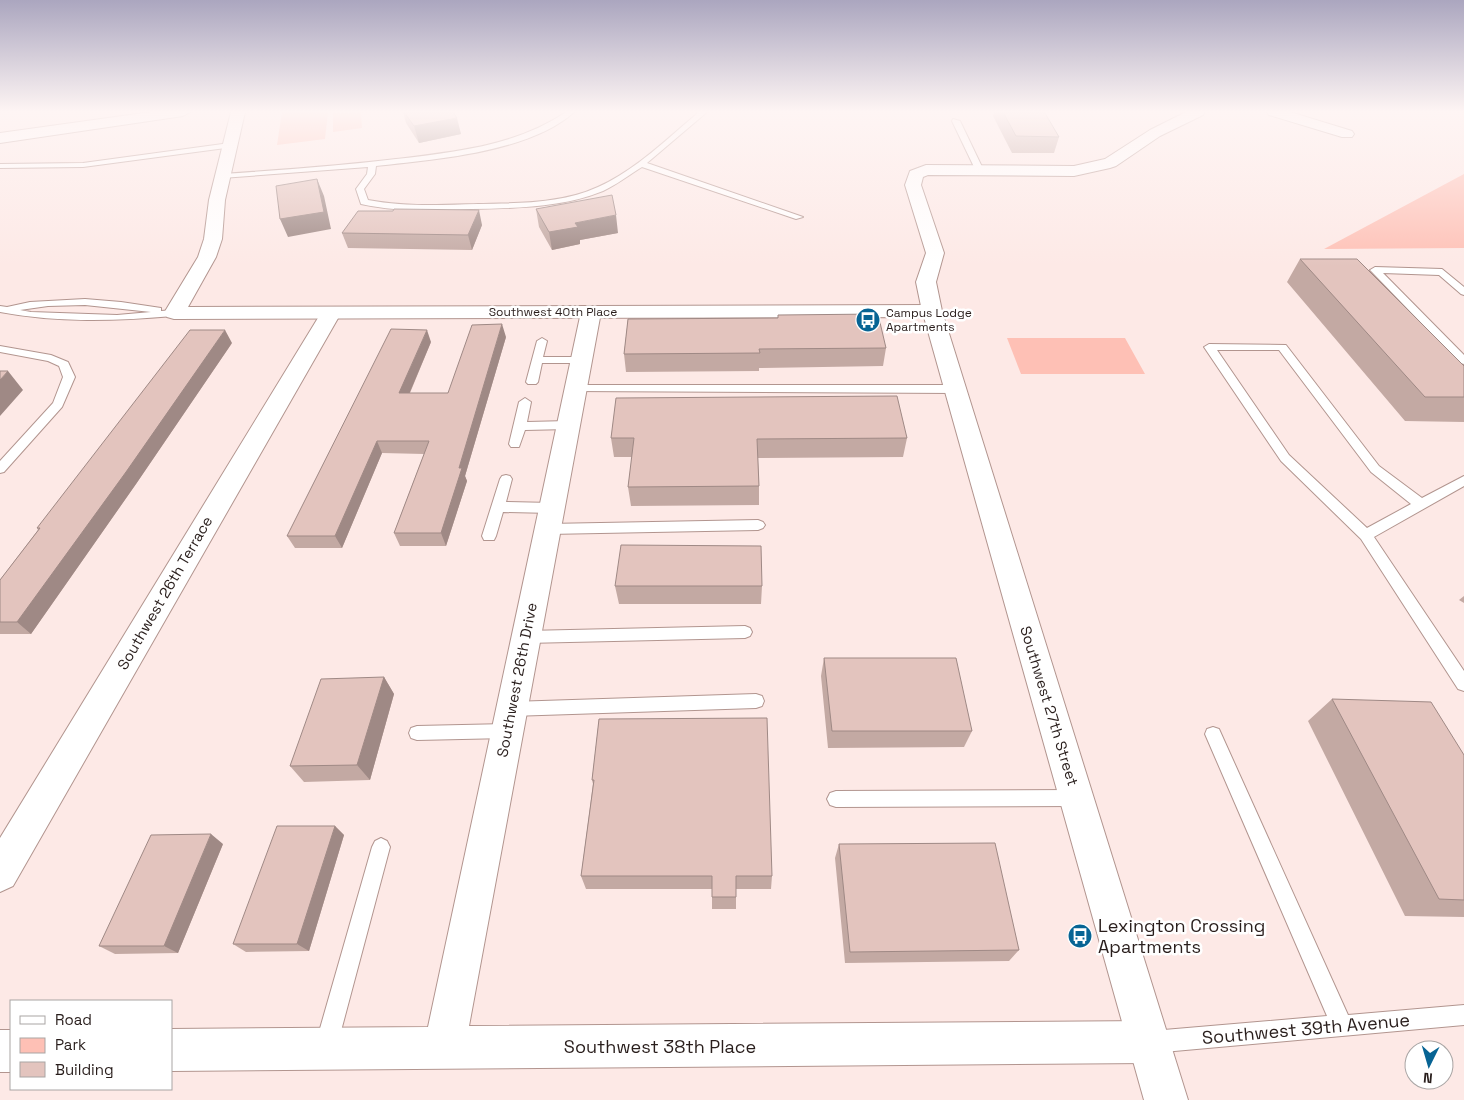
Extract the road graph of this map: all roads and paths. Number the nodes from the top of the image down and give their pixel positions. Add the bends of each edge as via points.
1 (96, 163) edge
2 (225, 163) edge
3 (390, 163) edge
4 (976, 163) edge
5 (1108, 163) edge
6 (641, 164) joint
7 (0, 166) edge
8 (372, 166) junction
9 (979, 169) junction
10 (222, 176) junction
11 (799, 217) dead end
12 (1464, 292) edge
13 (1, 310) edge
14 (932, 311) junction
15 (591, 312) junction
16 (174, 313) junction
17 (330, 313) junction
18 (542, 341) dead end
19 (0, 349) edge
20 (537, 360) junction
21 (582, 360) junction
22 (1464, 361) edge
23 (532, 382) dead end
24 (576, 389) junction
25 (955, 389) junction
26 (525, 402) dead end
27 (569, 425) junction
28 (520, 426) junction
29 (515, 444) dead end
30 (0, 470) edge
31 (506, 479) dead end
32 (1464, 480) edge
33 (1421, 504) junction
34 (498, 507) junction
35 (550, 518) junction
36 (758, 525) dead end
37 (1366, 535) junction
38 (489, 536) dead end
39 (745, 632) dead end
40 (526, 638) junction
41 (1464, 684) edge
42 (756, 701) dead end
43 (509, 720) junction
44 (417, 733) dead end
45 (1213, 734) dead end
46 (1076, 798) junction
47 (836, 799) dead end
48 (381, 847) dead end
49 (0, 873) edge
50 (1464, 1015) edge
51 (1342, 1026) junction
52 (1149, 1042) junction
53 (444, 1048) junction
54 (325, 1049) junction
55 (172, 1050) edge
56 (1166, 1100) edge

1 - 7 lane
2 - 10 main road
3 - 8 lane
4 - 9 lane
5 - 9 main road via 1074,171
6 - 8 lane via 600,189 572,198 533,205 435,208 390,207 364,202 360,189 371,174
6 - 11 lane
8 - 10 lane
9 - 14 main road, Southwest 27th Street via 926,170 916,174 913,185 935,253 926,282
10 - 16 main road via 213,239 207,257
12 - 22 lane via 1442,272 1375,270
13 - 16 lane, Southwest 40th Place via 31,315 118,318
14 - 15 main road, Southwest 40th Place
14 - 25 main road, Southwest 27th Street
15 - 17 main road, Southwest 40th Place
15 - 21 main road, Southwest 26th Drive
16 - 17 main road, Southwest 40th Place
17 - 49 main road, Southwest 26th Terrace
18 - 20 lane
19 - 30 lane via 51,358 64,364 69,377 58,404
20 - 21 lane
20 - 23 lane
21 - 24 main road, Southwest 26th Drive
24 - 25 lane
24 - 27 main road, Southwest 26th Drive
25 - 46 main road, Southwest 27th Street
26 - 28 lane
27 - 28 lane
27 - 35 main road, Southwest 26th Drive
28 - 29 lane
31 - 34 lane
32 - 33 lane
33 - 37 lane
33 - 37 lane via 1375,469 1282,347 1209,347 1285,458
34 - 35 lane
34 - 38 lane
35 - 36 lane
35 - 40 main road, Southwest 26th Drive
37 - 41 lane
39 - 40 lane
40 - 43 main road, Southwest 26th Drive
42 - 43 lane
43 - 44 lane
43 - 53 main road, Southwest 26th Drive
45 - 51 lane
46 - 47 lane
46 - 52 main road, Southwest 27th Street
48 - 54 lane
50 - 51 lane, Southwest 39th Avenue
51 - 52 lane, Southwest 39th Avenue
52 - 53 main road, Southwest 38th Place
52 - 56 main road, Southwest 27th Street
53 - 54 main road, Southwest 38th Place
54 - 55 main road, Southwest 38th Place

